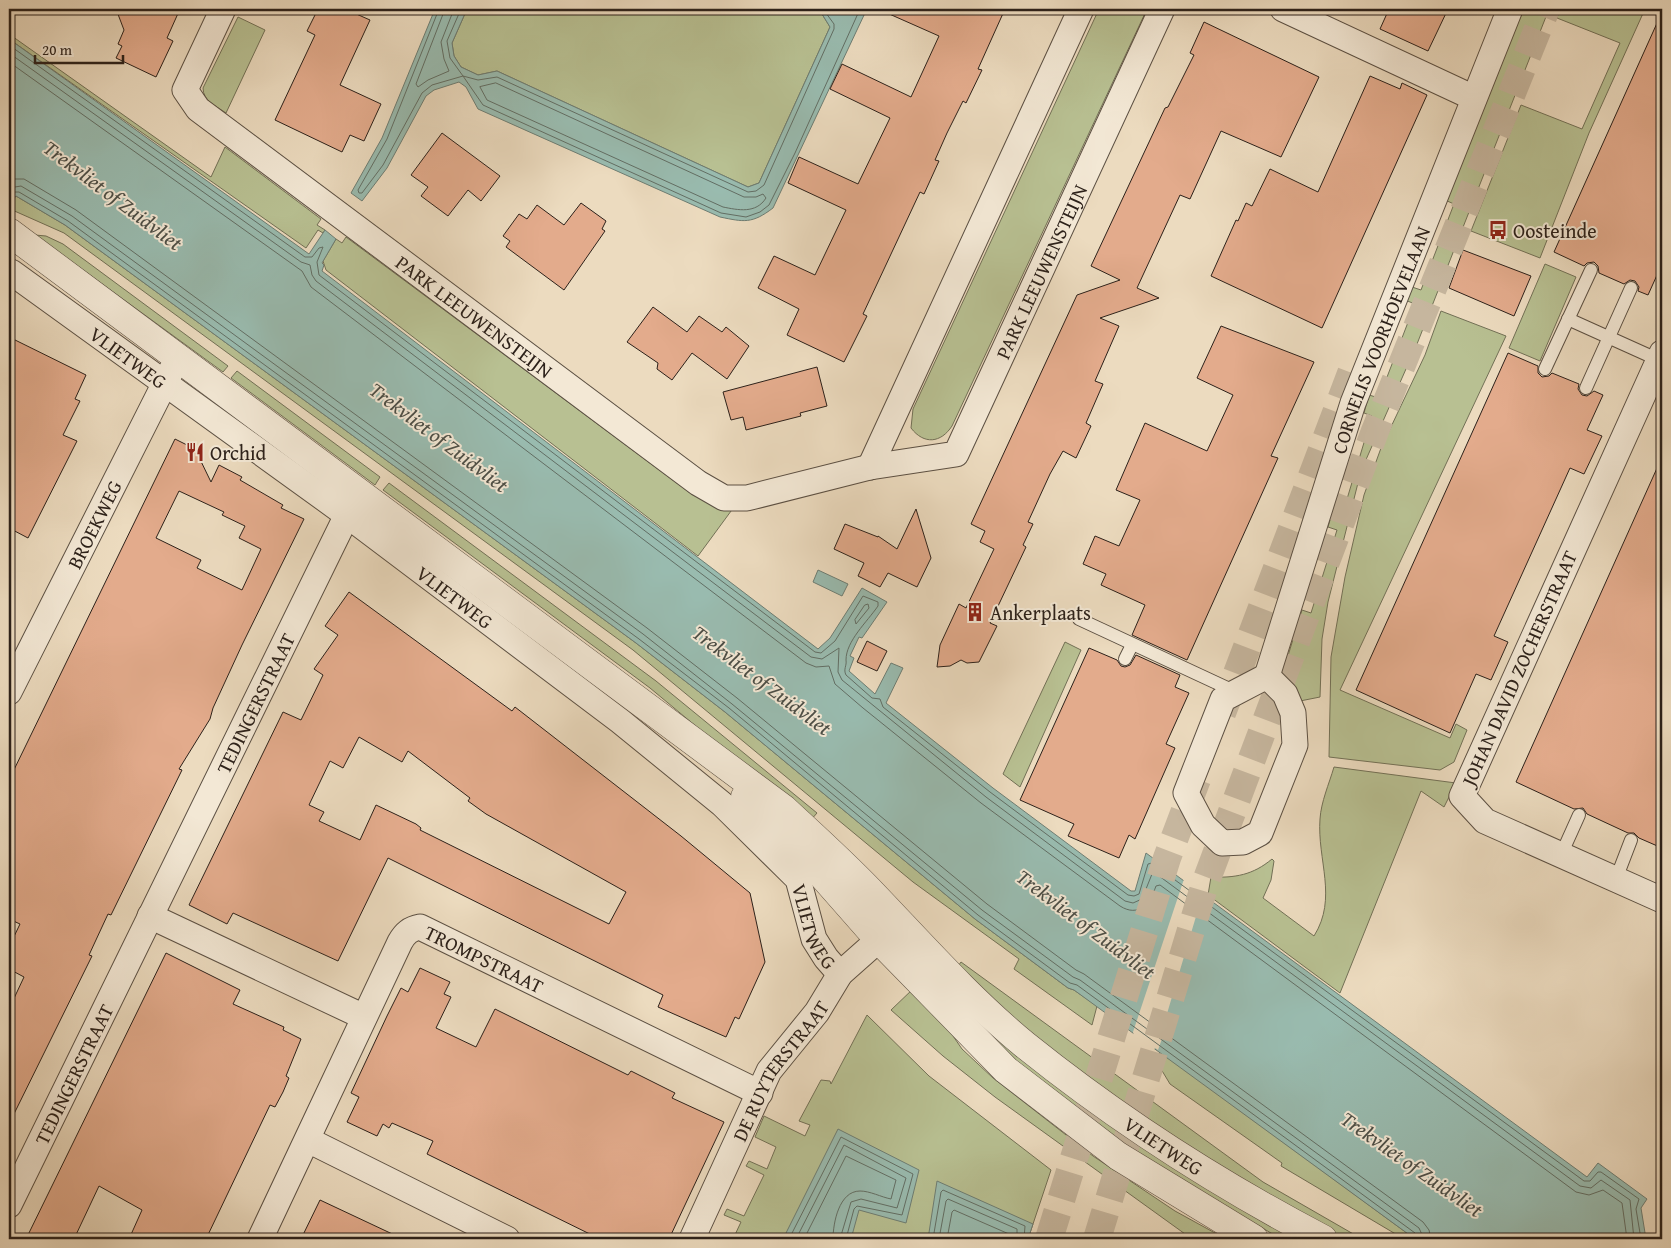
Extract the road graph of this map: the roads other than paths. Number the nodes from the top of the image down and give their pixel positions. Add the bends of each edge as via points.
1 (223, 9) edge
2 (1081, 9) edge
3 (1162, 9) edge
4 (1283, 9) edge
5 (1510, 9) edge
6 (1474, 98) junction
7 (17, 239) edge
8 (1591, 270) dead end
9 (10, 274) edge
10 (1631, 288) dead end
11 (1568, 319) junction
12 (1609, 338) junction
13 (1660, 357) edge
14 (178, 358) junction
15 (1545, 369) dead end
16 (163, 383) junction
17 (1586, 388) dead end
18 (870, 467) junction
19 (354, 504) junction
20 (1080, 620) dead end
21 (1132, 645) junction
22 (1125, 659) dead end
23 (1267, 676) junction
24 (9, 692) edge
25 (1237, 692) junction
26 (659, 714) junction
27 (1578, 815) dead end
28 (1631, 840) dead end
29 (1561, 855) junction
30 (1616, 879) junction
31 (1662, 900) edge
32 (150, 916) junction
33 (899, 922) junction
34 (879, 940) junction
35 (840, 974) junction
36 (364, 1016) junction
37 (760, 1093) junction
38 (308, 1140) junction
39 (9, 1205) edge
40 (260, 1239) edge
41 (507, 1239) edge
42 (692, 1239) edge
43 (1254, 1239) edge
44 (1323, 1239) edge

1 - 18 street, PARK LEEUWENSTEIJN via 185,90 198,109 698,483 724,498 746,498
2 - 18 street
3 - 18 street, PARK LEEUWENSTEIJN via 956,454
4 - 6 street
5 - 6 street, CORNELIS VOORHOEVELAAN
6 - 23 street, CORNELIS VOORHOEVELAAN via 1353,403
7 - 9 street
7 - 14 street, VLIETWEG
8 - 11 lane
9 - 16 street, VLIETWEG
10 - 12 lane
11 - 12 lane, JOHAN DAVID ZOCHERSTRAAT
11 - 15 lane
12 - 13 lane, JOHAN DAVID ZOCHERSTRAAT
12 - 17 lane
13 - 29 street, JOHAN DAVID ZOCHERSTRAAT via 1462,796 1485,821
14 - 16 street, BROEKWEG
14 - 19 street, VLIETWEG
16 - 19 street, VLIETWEG
16 - 24 street, BROEKWEG
19 - 26 street, VLIETWEG
19 - 32 street, TEDINGERSTRAAT
19 - 35 street, VLIETWEG via 722,804 798,879 814,939
20 - 21 lane
21 - 22 lane
21 - 25 lane
23 - 25 street
23 - 25 street via 1285,694 1293,712 1295,745 1260,833 1243,842 1222,843 1203,825 1186,793 1223,699
26 - 33 street, VLIETWEG via 784,809
26 - 34 street, VLIETWEG via 799,849
27 - 29 lane
28 - 30 lane
29 - 30 street, JOHAN DAVID ZOCHERSTRAAT
30 - 31 street, JOHAN DAVID ZOCHERSTRAAT
32 - 36 street
32 - 39 street, TEDINGERSTRAAT
33 - 34 street, DE RUYTERSTRAAT
33 - 44 street, VLIETWEG via 934,961 1025,1044 1140,1129 1246,1199
34 - 35 street, DE RUYTERSTRAAT
34 - 43 street, VLIETWEG via 1006,1070 1118,1156
35 - 37 street, DE RUYTERSTRAAT via 817,1012 769,1071
36 - 37 street, TROMPSTRAAT via 405,934 420,927
36 - 38 street, TROMPSTRAAT
37 - 42 street, DE RUYTERSTRAAT
38 - 40 street, TROMPSTRAAT
38 - 41 street

